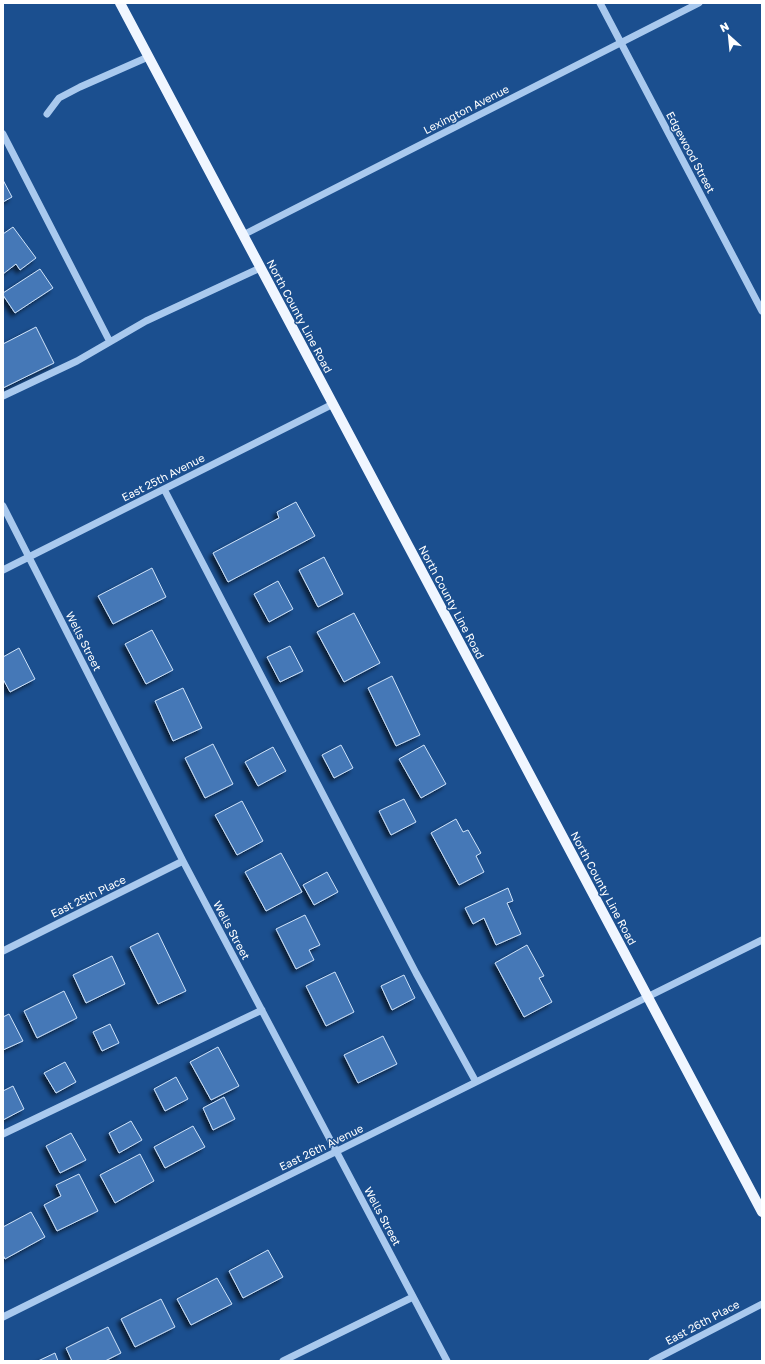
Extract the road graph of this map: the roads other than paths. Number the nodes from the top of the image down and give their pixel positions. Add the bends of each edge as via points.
1 (120, 3) edge
2 (600, 3) edge
3 (699, 3) edge
4 (621, 43) junction
5 (148, 57) junction
6 (48, 114) dead end
7 (3, 134) edge
8 (243, 234) junction
9 (260, 268) junction
10 (762, 311) edge
11 (110, 342) junction
12 (3, 396) edge
13 (333, 404) junction
14 (164, 489) junction
15 (3, 506) edge
16 (29, 556) junction
17 (3, 570) edge
18 (183, 861) junction
19 (762, 940) edge
20 (3, 951) edge
21 (648, 997) junction
22 (262, 1010) junction
23 (476, 1082) junction
24 (3, 1134) edge
25 (336, 1151) junction
26 (762, 1212) edge
27 (413, 1297) junction
28 (762, 1304) edge
29 (3, 1316) edge
30 (284, 1361) edge
31 (447, 1361) edge
32 (652, 1361) edge

1 - 5 main road, North County Line Road
2 - 4 street, Edgewood Street
3 - 4 street, Lexington Avenue
4 - 8 street, Lexington Avenue
4 - 10 street, Edgewood Street
5 - 6 street via 59,98
5 - 8 main road, North County Line Road
7 - 11 street
8 - 9 main road, North County Line Road
9 - 11 street via 146,321
9 - 13 main road, North County Line Road
11 - 12 street
13 - 14 street, East 25th Avenue
13 - 21 main road, North County Line Road
14 - 16 street, East 25th Avenue
14 - 23 street via 416,973
15 - 16 street, Wells Street
16 - 17 street, East 25th Avenue
16 - 18 street, Wells Street
18 - 20 street, East 25th Place
18 - 22 street, Wells Street
19 - 21 street, East 26th Avenue
21 - 23 street, East 26th Avenue
21 - 26 main road, North County Line Road
22 - 24 street
22 - 25 street, Wells Street
23 - 25 street, East 26th Avenue
25 - 27 street, Wells Street
25 - 29 street, East 26th Avenue
27 - 30 street
27 - 31 street, Wells Street
28 - 32 street, East 26th Place

